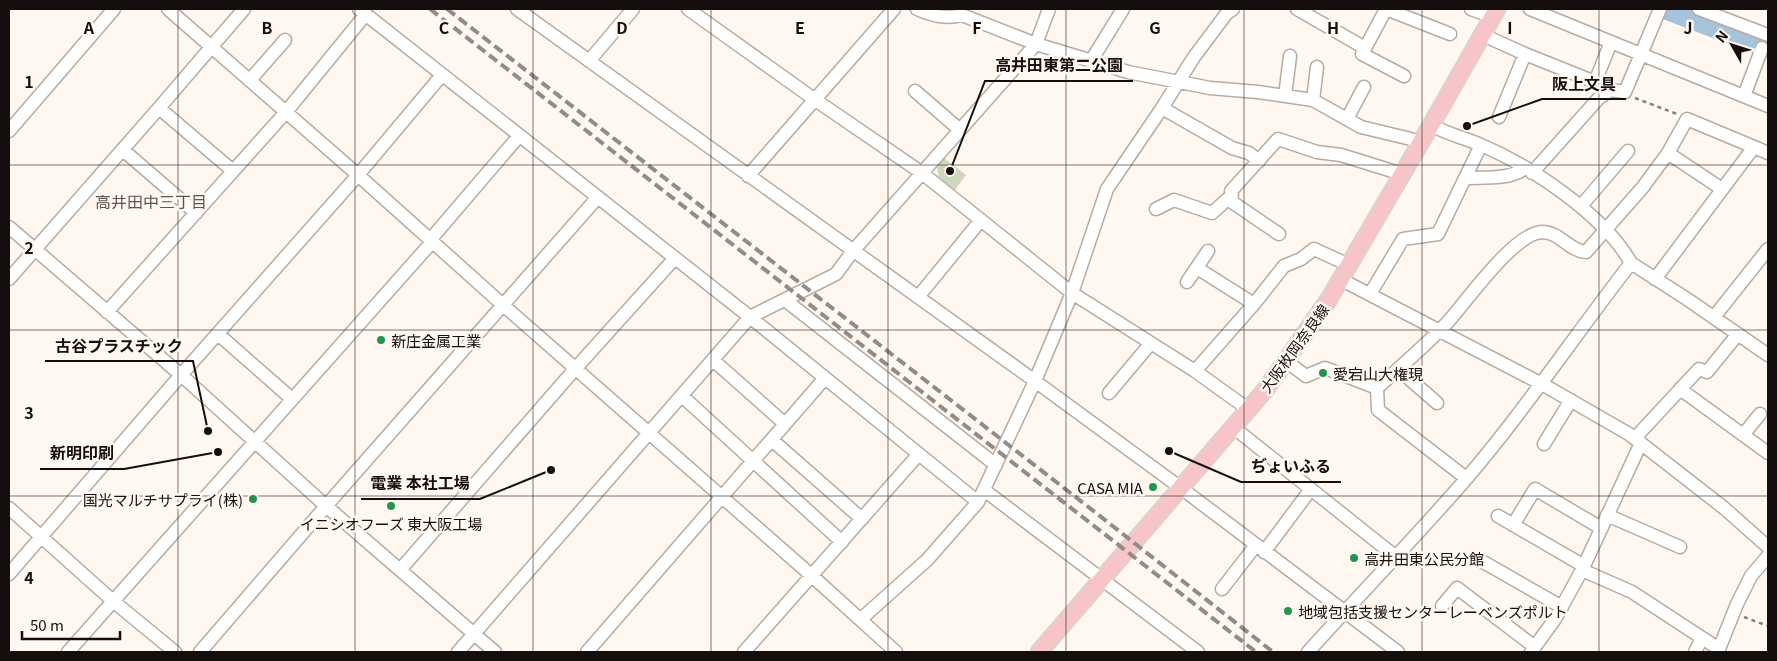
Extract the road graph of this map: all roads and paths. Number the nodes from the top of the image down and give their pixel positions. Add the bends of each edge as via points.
1 (114, 9) edge
2 (168, 9) edge
3 (244, 9) edge
4 (517, 9) edge
5 (633, 9) edge
6 (688, 9) edge
7 (894, 9) edge
8 (917, 9) edge
9 (1049, 9) edge
10 (1123, 9) edge
11 (1297, 9) edge
12 (1386, 9) edge
13 (1471, 9) edge
14 (1530, 9) edge
15 (1660, 9) edge
16 (1699, 9) edge
17 (1227, 10) edge
18 (363, 11) edge
19 (962, 12) edge
20 (1495, 13) edge
21 (1450, 34) dead end
22 (1482, 35) junction
23 (1768, 35) edge
24 (285, 40) dead end
25 (1611, 42) junction
26 (1036, 44) junction
27 (212, 46) junction
28 (1365, 48) junction
29 (1762, 48) dead end
30 (1525, 54) junction
31 (1641, 54) junction
32 (1290, 56) dead end
33 (589, 61) junction
34 (1091, 61) junction
35 (1317, 67) dead end
36 (442, 75) junction
37 (1404, 76) dead end
38 (250, 80) junction
39 (1179, 82) junction
40 (1595, 82) junction
41 (1364, 87) dead end
42 (1610, 90) junction
43 (915, 91) dead end
44 (1625, 92) junction
45 (1286, 96) junction
46 (1744, 96) junction
47 (814, 99) junction
48 (1312, 100) junction
49 (1768, 106) edge
50 (159, 108) junction
51 (1162, 108) junction
52 (286, 112) junction
53 (1498, 117) dead end
54 (1687, 118) junction
55 (1347, 119) junction
56 (1432, 125) junction
57 (960, 130) junction
58 (9, 131) edge
59 (519, 136) junction
60 (1420, 144) junction
61 (1481, 145) junction
62 (1754, 147) junction
63 (123, 150) junction
64 (1628, 151) dead end
65 (1668, 153) junction
66 (1768, 153) edge
67 (1259, 160) junction
68 (1529, 170) junction
69 (233, 171) junction
70 (922, 173) junction
71 (1402, 174) junction
72 (358, 175) junction
73 (748, 176) junction
74 (1466, 178) junction
75 (1722, 189) junction
76 (1232, 195) junction
77 (598, 197) junction
78 (1581, 206) junction
79 (1156, 209) dead end
80 (196, 213) junction
81 (981, 220) junction
82 (9, 227) edge
83 (1606, 229) junction
84 (1279, 234) dead end
85 (431, 241) junction
86 (35, 249) junction
87 (1768, 250) edge
88 (853, 251) junction
89 (1208, 251) dead end
90 (675, 258) junction
91 (1631, 263) junction
92 (1349, 265) junction
93 (1197, 268) junction
94 (9, 279) edge
95 (1656, 279) junction
96 (1340, 280) junction
97 (1187, 282) dead end
98 (1072, 292) junction
99 (1370, 294) junction
100 (918, 297) junction
101 (785, 300) junction
102 (1254, 304) junction
103 (503, 305) junction
104 (107, 312) junction
105 (750, 317) junction
106 (1714, 317) junction
107 (1439, 330) junction
108 (218, 334) junction
109 (1738, 334) junction
110 (1151, 343) junction
111 (1768, 355) edge
112 (713, 360) junction
113 (1286, 361) junction
114 (575, 369) junction
115 (1398, 369) junction
116 (1194, 371) junction
117 (181, 375) junction
118 (825, 378) junction
119 (1035, 381) junction
120 (1542, 384) junction
121 (1377, 388) junction
122 (1680, 389) junction
123 (1109, 393) dead end
124 (682, 396) junction
125 (292, 399) junction
126 (1570, 400) junction
127 (1437, 403) dead end
128 (1248, 409) junction
129 (1760, 414) dead end
130 (785, 424) junction
131 (1234, 427) junction
132 (649, 434) junction
133 (1743, 435) junction
134 (772, 440) junction
135 (1638, 440) junction
136 (254, 442) junction
137 (1544, 444) dead end
138 (1768, 453) edge
139 (918, 455) junction
140 (752, 462) junction
141 (996, 465) junction
142 (1466, 478) junction
143 (1181, 488) junction
144 (1311, 489) junction
145 (984, 490) junction
146 (721, 497) junction
147 (978, 502) junction
148 (326, 506) junction
149 (9, 508) edge
150 (1607, 515) junction
151 (1498, 516) dead end
152 (862, 519) junction
153 (1513, 524) junction
154 (1601, 528) junction
155 (41, 537) junction
156 (842, 542) junction
157 (1767, 542) edge
158 (1680, 547) dead end
159 (1260, 548) junction
160 (1768, 556) edge
161 (1396, 557) junction
162 (1478, 559) dead end
163 (1583, 568) junction
164 (400, 570) junction
165 (9, 574) edge
166 (811, 575) junction
167 (1101, 579) junction
168 (1222, 589) dead end
169 (113, 602) junction
170 (1442, 606) dead end
171 (1562, 607) junction
172 (1344, 612) junction
173 (1733, 613) junction
174 (861, 619) junction
175 (1768, 626) edge
176 (474, 634) junction
177 (1702, 638) junction
178 (1533, 650) edge
179 (68, 652) edge
180 (175, 652) edge
181 (200, 652) edge
182 (458, 652) edge
183 (495, 652) edge
184 (588, 652) edge
185 (744, 652) edge
186 (896, 652) edge
187 (1039, 652) edge
188 (1198, 652) edge
189 (1308, 652) edge
190 (1398, 652) edge
191 (1695, 652) edge

1 - 58 street
2 - 27 street
3 - 27 street
4 - 33 street
5 - 33 street
6 - 47 street
7 - 47 street
8 - 19 street via 950,18
9 - 26 street
10 - 34 street
11 - 28 street
12 - 21 street
12 - 28 street
13 - 20 street
14 - 25 street
15 - 31 street
16 - 23 street
17 - 39 street
18 - 36 street
18 - 52 street
19 - 26 street
20 - 22 main road, 大阪枚岡奈良線
22 - 30 street
22 - 56 main road, 大阪枚岡奈良線
24 - 38 street
25 - 31 street
25 - 40 street
26 - 34 street
26 - 57 street
27 - 38 street
27 - 50 street
28 - 37 street via 1362,54
29 - 46 street
30 - 40 street
30 - 53 street
31 - 44 street
31 - 46 street
32 - 45 street
33 - 73 street
34 - 39 street
35 - 48 street
36 - 59 street
36 - 72 street
38 - 52 street
39 - 45 street
39 - 51 street
40 - 42 street
41 - 55 street
42 - 44 street
42 - 68 street via 1593,102
43 - 57 street
44 - 54 path
45 - 48 street
46 - 49 street
47 - 70 street
47 - 73 street
48 - 55 street
50 - 63 street
50 - 69 street
51 - 67 street
51 - 98 street via 1106,189
52 - 69 street
52 - 72 street
54 - 62 street
54 - 65 street
55 - 60 street via 1361,127
56 - 60 main road, 大阪枚岡奈良線
56 - 61 street
57 - 70 street
59 - 77 street
59 - 85 street
60 - 71 main road, 大阪枚岡奈良線
61 - 68 street
61 - 74 street
62 - 66 street
62 - 75 street
63 - 80 street
63 - 86 street
64 - 78 street
65 - 75 street
65 - 83 street
67 - 71 street via 1278,139
67 - 76 street via 1231,191
68 - 74 street via 1504,176
68 - 78 street
69 - 80 street
70 - 81 street
70 - 88 street
71 - 92 main road, 大阪枚岡奈良線
72 - 85 street
72 - 108 street
73 - 88 street
74 - 99 street via 1438,234 1403,239
75 - 95 street
76 - 79 street via 1212,213 1174,200
76 - 84 street via 1232,202
77 - 90 street
77 - 103 street
78 - 83 street
80 - 104 street
81 - 98 street
81 - 100 street
82 - 86 street
83 - 91 street
83 - 107 street via 1586,252 1580,252 1549,233 1526,237 1505,255
85 - 103 street
85 - 125 street
86 - 94 street
86 - 104 street
87 - 106 street
88 - 100 street
88 - 101 street via 836,274
89 - 93 street
90 - 105 street
90 - 114 street
91 - 95 street
91 - 120 street
92 - 96 main road, 大阪枚岡奈良線
92 - 102 street via 1314,249 1284,266
93 - 97 street
93 - 102 street
95 - 106 street
96 - 99 street
96 - 113 main road, 大阪枚岡奈良線
98 - 110 street
98 - 119 street
99 - 107 street
100 - 119 street
101 - 105 street
101 - 141 street
102 - 116 street
103 - 114 street
103 - 148 street
104 - 117 street
105 - 112 street
105 - 118 street
106 - 109 street
107 - 115 street
107 - 120 street
108 - 117 street
108 - 125 street
109 - 111 street
109 - 122 street via 1707,372 1699,368
110 - 116 street
110 - 123 street
112 - 124 street
112 - 130 street
113 - 121 street via 1306,376 1325,368
113 - 128 main road, 大阪枚岡奈良線
114 - 132 street
114 - 164 street
115 - 121 street
115 - 127 street
116 - 128 street
117 - 136 street
117 - 155 street
118 - 130 street
118 - 139 street
119 - 141 street
119 - 143 street
120 - 126 street
120 - 142 street
121 - 142 street via 1378,410
122 - 133 street
122 - 135 street
124 - 132 street
124 - 140 street
125 - 136 street
126 - 135 street
126 - 137 street
128 - 131 main road, 大阪枚岡奈良線
129 - 133 street
130 - 134 street
131 - 143 main road, 大阪枚岡奈良線
131 - 144 street
132 - 146 street
132 - 176 street
133 - 138 street
134 - 140 street
134 - 152 street
135 - 150 street
135 - 157 street
136 - 148 street
136 - 169 street
139 - 147 street
139 - 152 street
140 - 146 street
140 - 156 street
141 - 145 street
142 - 161 street
143 - 159 street
143 - 167 main road, 大阪枚岡奈良線
144 - 159 street
144 - 161 street
145 - 147 street
145 - 167 street
146 - 166 street
146 - 184 street
147 - 174 street via 927,560
148 - 164 street
148 - 181 street
149 - 155 street
150 - 154 street
150 - 158 street
151 - 153 street
152 - 156 street
153 - 154 street via 1535,489
153 - 163 street
154 - 163 street
155 - 165 street
155 - 169 street
156 - 166 street
159 - 168 street
159 - 172 street
160 - 173 street via 1751,576
161 - 172 street
162 - 171 street
163 - 171 street
163 - 177 street via 1632,592
164 - 176 street
166 - 174 street
166 - 185 street
167 - 187 main road, 大阪枚岡奈良線
167 - 188 street
169 - 179 street
169 - 180 street
170 - 178 street via 1457,588
171 - 178 street
172 - 189 street
172 - 190 street
173 - 175 path
173 - 177 street via 1719,649
174 - 186 street
176 - 182 street
176 - 183 street
177 - 191 street

